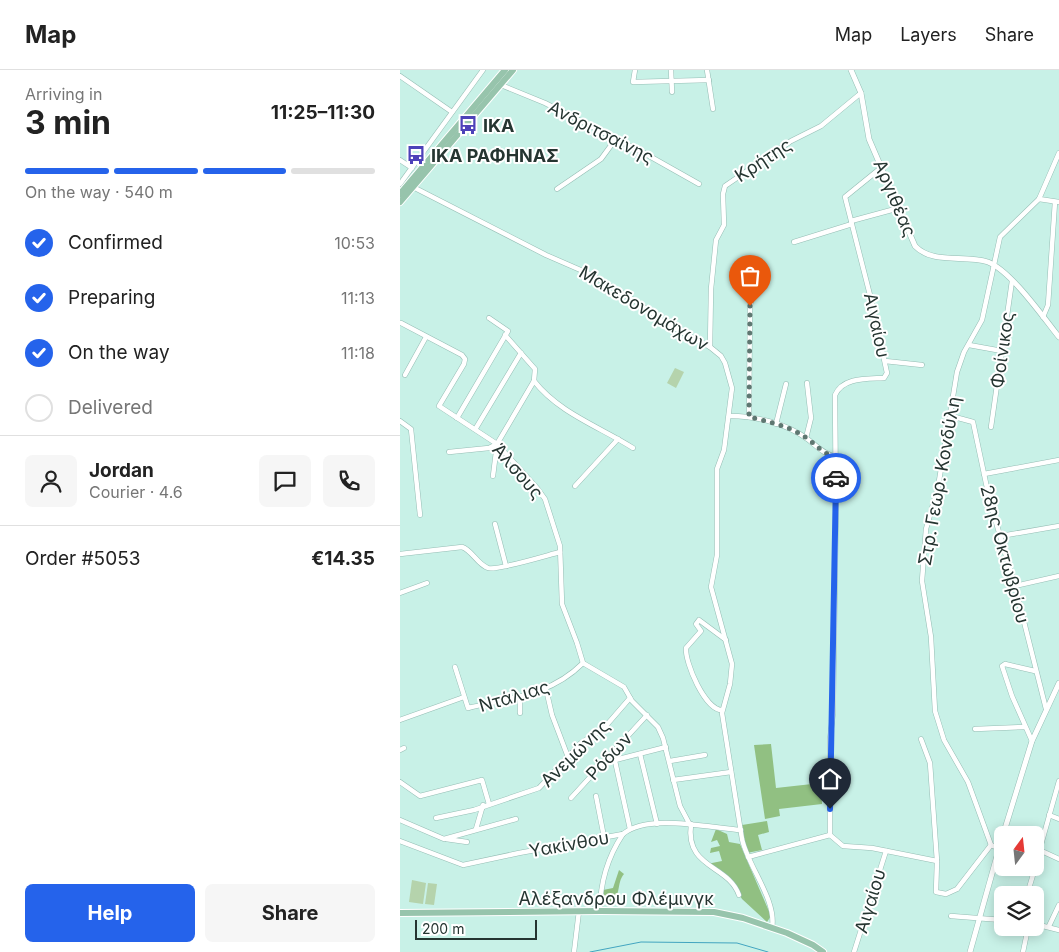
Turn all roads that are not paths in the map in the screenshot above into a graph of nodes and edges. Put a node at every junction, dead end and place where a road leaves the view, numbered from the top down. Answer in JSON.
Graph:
{"nodes":[{"id":1,"x":483,"y":70,"type":"edge"},
{"id":2,"x":505,"y":70,"type":"edge"},
{"id":3,"x":513,"y":70,"type":"edge"},
{"id":4,"x":635,"y":70,"type":"edge"},
{"id":5,"x":671,"y":70,"type":"edge"},
{"id":6,"x":707,"y":70,"type":"edge"},
{"id":7,"x":851,"y":70,"type":"edge"},
{"id":8,"x":400,"y":76,"type":"edge"},
{"id":9,"x":709,"y":80,"type":"junction"},
{"id":10,"x":671,"y":81,"type":"junction"},
{"id":11,"x":500,"y":85,"type":"junction"},
{"id":12,"x":672,"y":92,"type":"dead end"},
{"id":13,"x":861,"y":93,"type":"junction"},
{"id":14,"x":713,"y":109,"type":"dead end"},
{"id":15,"x":452,"y":112,"type":"junction"},
{"id":16,"x":615,"y":140,"type":"junction"},
{"id":17,"x":1059,"y":153,"type":"edge"},
{"id":18,"x":400,"y":160,"type":"edge"},
{"id":19,"x":882,"y":167,"type":"junction"},
{"id":20,"x":412,"y":168,"type":"junction"},
{"id":21,"x":400,"y":184,"type":"edge"},
{"id":22,"x":699,"y":184,"type":"dead end"},
{"id":23,"x":413,"y":187,"type":"junction"},
{"id":24,"x":558,"y":189,"type":"dead end"},
{"id":25,"x":400,"y":194,"type":"edge"},
{"id":26,"x":1039,"y":199,"type":"junction"},
{"id":27,"x":400,"y":202,"type":"edge"},
{"id":28,"x":1057,"y":202,"type":"edge"},
{"id":29,"x":899,"y":208,"type":"junction"},
{"id":30,"x":852,"y":222,"type":"junction"},
{"id":31,"x":794,"y":242,"type":"dead end"},
{"id":32,"x":994,"y":265,"type":"junction"},
{"id":33,"x":1012,"y":281,"type":"junction"},
{"id":34,"x":756,"y":294,"type":"dead end"},
{"id":35,"x":1043,"y":317,"type":"junction"},
{"id":36,"x":489,"y":318,"type":"dead end"},
{"id":37,"x":401,"y":323,"type":"edge"},
{"id":38,"x":505,"y":335,"type":"junction"},
{"id":39,"x":426,"y":337,"type":"junction"},
{"id":40,"x":1059,"y":337,"type":"edge"},
{"id":41,"x":969,"y":345,"type":"junction"},
{"id":42,"x":710,"y":347,"type":"junction"},
{"id":43,"x":1002,"y":351,"type":"junction"},
{"id":44,"x":521,"y":353,"type":"junction"},
{"id":45,"x":885,"y":361,"type":"junction"},
{"id":46,"x":922,"y":365,"type":"dead end"},
{"id":47,"x":405,"y":375,"type":"dead end"},
{"id":48,"x":534,"y":382,"type":"junction"},
{"id":49,"x":807,"y":383,"type":"dead end"},
{"id":50,"x":786,"y":384,"type":"dead end"},
{"id":51,"x":730,"y":416,"type":"junction"},
{"id":52,"x":951,"y":416,"type":"junction"},
{"id":53,"x":749,"y":417,"type":"junction"},
{"id":54,"x":457,"y":418,"type":"junction"},
{"id":55,"x":400,"y":421,"type":"edge"},
{"id":56,"x":776,"y":424,"type":"junction"},
{"id":57,"x":991,"y":427,"type":"dead end"},
{"id":58,"x":476,"y":428,"type":"junction"},
{"id":59,"x":806,"y":438,"type":"junction"},
{"id":60,"x":618,"y":439,"type":"junction"},
{"id":61,"x":497,"y":444,"type":"junction"},
{"id":62,"x":633,"y":448,"type":"dead end"},
{"id":63,"x":449,"y":452,"type":"dead end"},
{"id":64,"x":836,"y":457,"type":"junction"},
{"id":65,"x":1059,"y":460,"type":"edge"},
{"id":66,"x":984,"y":474,"type":"junction"},
{"id":67,"x":493,"y":476,"type":"dead end"},
{"id":68,"x":575,"y":486,"type":"dead end"},
{"id":69,"x":420,"y":515,"type":"dead end"},
{"id":70,"x":495,"y":524,"type":"dead end"},
{"id":71,"x":1059,"y":526,"type":"edge"},
{"id":72,"x":1002,"y":536,"type":"junction"},
{"id":73,"x":560,"y":552,"type":"junction"},
{"id":74,"x":400,"y":554,"type":"edge"},
{"id":75,"x":506,"y":566,"type":"junction"},
{"id":76,"x":1059,"y":576,"type":"edge"},
{"id":77,"x":427,"y":584,"type":"dead end"},
{"id":78,"x":1015,"y":586,"type":"junction"},
{"id":79,"x":400,"y":594,"type":"edge"},
{"id":80,"x":726,"y":640,"type":"junction"},
{"id":81,"x":582,"y":663,"type":"junction"},
{"id":82,"x":455,"y":666,"type":"dead end"},
{"id":83,"x":1035,"y":671,"type":"junction"},
{"id":84,"x":1059,"y":683,"type":"edge"},
{"id":85,"x":546,"y":689,"type":"junction"},
{"id":86,"x":464,"y":697,"type":"junction"},
{"id":87,"x":520,"y":697,"type":"junction"},
{"id":88,"x":630,"y":698,"type":"junction"},
{"id":89,"x":1046,"y":709,"type":"junction"},
{"id":90,"x":722,"y":710,"type":"junction"},
{"id":91,"x":520,"y":713,"type":"dead end"},
{"id":92,"x":647,"y":715,"type":"junction"},
{"id":93,"x":400,"y":720,"type":"edge"},
{"id":94,"x":1025,"y":728,"type":"junction"},
{"id":95,"x":975,"y":729,"type":"dead end"},
{"id":96,"x":921,"y":739,"type":"dead end"},
{"id":97,"x":1032,"y":741,"type":"junction"},
{"id":98,"x":666,"y":747,"type":"junction"},
{"id":99,"x":640,"y":754,"type":"junction"},
{"id":100,"x":705,"y":755,"type":"dead end"},
{"id":101,"x":568,"y":756,"type":"junction"},
{"id":102,"x":610,"y":756,"type":"junction"},
{"id":103,"x":615,"y":761,"type":"junction"},
{"id":104,"x":670,"y":761,"type":"junction"},
{"id":105,"x":731,"y":772,"type":"junction"},
{"id":106,"x":673,"y":780,"type":"junction"},
{"id":107,"x":1059,"y":781,"type":"edge"},
{"id":108,"x":400,"y":782,"type":"edge"},
{"id":109,"x":596,"y":796,"type":"dead end"},
{"id":110,"x":571,"y":798,"type":"dead end"},
{"id":111,"x":489,"y":804,"type":"junction"},
{"id":112,"x":483,"y":805,"type":"junction"},
{"id":113,"x":1050,"y":815,"type":"junction"},
{"id":114,"x":436,"y":818,"type":"dead end"},
{"id":115,"x":516,"y":819,"type":"dead end"},
{"id":116,"x":1059,"y":819,"type":"edge"},
{"id":117,"x":400,"y":820,"type":"edge"},
{"id":118,"x":690,"y":823,"type":"junction"},
{"id":119,"x":657,"y":824,"type":"junction"},
{"id":120,"x":1007,"y":826,"type":"edge"},
{"id":121,"x":630,"y":829,"type":"junction"},
{"id":122,"x":476,"y":830,"type":"junction"},
{"id":123,"x":741,"y":830,"type":"junction"},
{"id":124,"x":1044,"y":831,"type":"edge"},
{"id":125,"x":623,"y":834,"type":"junction"},
{"id":126,"x":830,"y":835,"type":"junction"},
{"id":127,"x":604,"y":837,"type":"junction"},
{"id":128,"x":444,"y":839,"type":"junction"},
{"id":129,"x":400,"y":842,"type":"edge"},
{"id":130,"x":467,"y":842,"type":"dead end"},
{"id":131,"x":991,"y":845,"type":"junction"},
{"id":132,"x":994,"y":846,"type":"edge"},
{"id":133,"x":886,"y":851,"type":"junction"},
{"id":134,"x":1044,"y":852,"type":"edge"},
{"id":135,"x":748,"y":857,"type":"junction"},
{"id":136,"x":1059,"y":858,"type":"edge"},
{"id":137,"x":937,"y":861,"type":"junction"},
{"id":138,"x":994,"y":870,"type":"edge"},
{"id":139,"x":740,"y":894,"type":"dead end"},
{"id":140,"x":1059,"y":905,"type":"edge"},
{"id":141,"x":580,"y":911,"type":"junction"},
{"id":142,"x":600,"y":911,"type":"junction"},
{"id":143,"x":400,"y":913,"type":"edge"},
{"id":144,"x":951,"y":916,"type":"dead end"},
{"id":145,"x":980,"y":918,"type":"junction"},
{"id":146,"x":994,"y":919,"type":"edge"},
{"id":147,"x":1044,"y":925,"type":"edge"},
{"id":148,"x":1049,"y":926,"type":"junction"},
{"id":149,"x":772,"y":928,"type":"junction"},
{"id":150,"x":1059,"y":930,"type":"edge"},
{"id":151,"x":1026,"y":936,"type":"edge"},
{"id":152,"x":574,"y":952,"type":"edge"},
{"id":153,"x":823,"y":952,"type":"edge"},
{"id":154,"x":854,"y":952,"type":"edge"},
{"id":155,"x":970,"y":952,"type":"edge"},
{"id":156,"x":1023,"y":952,"type":"edge"}],
"edges":[{"from":1,"to":15,"type":"street"},
{"from":2,"to":25,"type":"main road"},
{"from":3,"to":11,"type":"main road"},
{"from":4,"to":10,"type":"street"},
{"from":5,"to":10,"type":"street"},
{"from":6,"to":9,"type":"street"},
{"from":7,"to":13,"type":"street","name":"Αργιθέας"},
{"from":8,"to":15,"type":"street"},
{"from":9,"to":10,"type":"street"},
{"from":9,"to":14,"type":"street"},
{"from":10,"to":12,"type":"street"},
{"from":11,"to":16,"type":"street","name":"Ανδριτσαίνης"},
{"from":11,"to":23,"type":"main road"},
{"from":13,"to":19,"type":"street","name":"Αργιθέας"},
{"from":13,"to":42,"type":"street","name":"Κρήτης"},
{"from":15,"to":20,"type":"street"},
{"from":16,"to":22,"type":"street","name":"Ανδριτσαίνης"},
{"from":16,"to":24,"type":"street"},
{"from":17,"to":26,"type":"street","name":"Στρ. Γεωρ. Κονδύλη"},
{"from":18,"to":20,"type":"street"},
{"from":19,"to":29,"type":"street","name":"Αργιθέας"},
{"from":19,"to":30,"type":"street","name":"Αιγαίου"},
{"from":20,"to":21,"type":"street"},
{"from":23,"to":27,"type":"main road"},
{"from":23,"to":42,"type":"street","name":"Μακεδονομάχων"},
{"from":26,"to":28,"type":"street"},
{"from":26,"to":32,"type":"street","name":"Στρ. Γεωρ. Κονδύλη"},
{"from":28,"to":35,"type":"street"},
{"from":29,"to":30,"type":"street"},
{"from":29,"to":32,"type":"street","name":"Αργιθέας"},
{"from":30,"to":31,"type":"street"},
{"from":30,"to":45,"type":"street","name":"Αιγαίου"},
{"from":32,"to":33,"type":"street"},
{"from":32,"to":41,"type":"street","name":"Στρ. Γεωρ. Κονδύλη"},
{"from":33,"to":35,"type":"street"},
{"from":33,"to":43,"type":"street","name":"Φοίνικος"},
{"from":34,"to":53,"type":"street"},
{"from":35,"to":40,"type":"street"},
{"from":36,"to":38,"type":"street"},
{"from":37,"to":39,"type":"street","name":"Άλσους"},
{"from":38,"to":44,"type":"street"},
{"from":38,"to":54,"type":"street"},
{"from":39,"to":47,"type":"street"},
{"from":39,"to":54,"type":"street","name":"Άλσους"},
{"from":41,"to":43,"type":"street"},
{"from":41,"to":52,"type":"street","name":"Στρ. Γεωρ. Κονδύλη"},
{"from":42,"to":51,"type":"street","name":"Μακεδονομάχων"},
{"from":43,"to":57,"type":"street","name":"Φοίνικος"},
{"from":44,"to":48,"type":"street"},
{"from":44,"to":58,"type":"street"},
{"from":45,"to":46,"type":"street"},
{"from":45,"to":64,"type":"street","name":"Αιγαίου"},
{"from":48,"to":60,"type":"street"},
{"from":48,"to":61,"type":"street"},
{"from":49,"to":59,"type":"street"},
{"from":50,"to":56,"type":"street"},
{"from":51,"to":53,"type":"street"},
{"from":51,"to":80,"type":"street","name":"Μακεδονομάχων"},
{"from":52,"to":66,"type":"street","name":"28ης Οκτωβρίου"},
{"from":52,"to":131,"type":"street","name":"Στρ. Γεωρ. Κονδύλη"},
{"from":53,"to":56,"type":"street"},
{"from":54,"to":58,"type":"street","name":"Άλσους"},
{"from":55,"to":69,"type":"street"},
{"from":56,"to":59,"type":"street"},
{"from":58,"to":61,"type":"street","name":"Άλσους"},
{"from":59,"to":64,"type":"street"},
{"from":60,"to":62,"type":"street"},
{"from":60,"to":68,"type":"street"},
{"from":61,"to":63,"type":"street"},
{"from":61,"to":67,"type":"street"},
{"from":61,"to":73,"type":"street","name":"Άλσους"},
{"from":64,"to":126,"type":"street","name":"Αιγαίου"},
{"from":65,"to":66,"type":"street"},
{"from":66,"to":72,"type":"street","name":"28ης Οκτωβρίου"},
{"from":70,"to":75,"type":"street"},
{"from":71,"to":72,"type":"street"},
{"from":72,"to":78,"type":"street","name":"28ης Οκτωβρίου"},
{"from":73,"to":75,"type":"street"},
{"from":73,"to":81,"type":"street","name":"Άλσους"},
{"from":74,"to":75,"type":"street"},
{"from":76,"to":78,"type":"street"},
{"from":77,"to":79,"type":"street"},
{"from":78,"to":83,"type":"street","name":"28ης Οκτωβρίου"},
{"from":80,"to":90,"type":"street","name":"Μακεδονομάχων"},
{"from":80,"to":90,"type":"street"},
{"from":81,"to":85,"type":"street","name":"Ντάλιας"},
{"from":81,"to":88,"type":"street"},
{"from":82,"to":86,"type":"street"},
{"from":83,"to":89,"type":"street","name":"28ης Οκτωβρίου"},
{"from":83,"to":94,"type":"street"},
{"from":84,"to":89,"type":"street"},
{"from":85,"to":87,"type":"street","name":"Ντάλιας"},
{"from":85,"to":101,"type":"street"},
{"from":86,"to":87,"type":"street","name":"Ντάλιας"},
{"from":86,"to":93,"type":"street"},
{"from":87,"to":91,"type":"street"},
{"from":88,"to":92,"type":"street"},
{"from":88,"to":101,"type":"street","name":"Ανεμώνης"},
{"from":89,"to":97,"type":"street"},
{"from":90,"to":105,"type":"street","name":"Μακεδονομάχων"},
{"from":92,"to":98,"type":"street"},
{"from":92,"to":102,"type":"street","name":"Ρόδων"},
{"from":94,"to":95,"type":"street"},
{"from":94,"to":97,"type":"street"},
{"from":96,"to":137,"type":"street"},
{"from":97,"to":120,"type":"street"},
{"from":98,"to":99,"type":"street"},
{"from":98,"to":104,"type":"street"},
{"from":99,"to":103,"type":"street"},
{"from":99,"to":119,"type":"street"},
{"from":100,"to":104,"type":"street"},
{"from":101,"to":111,"type":"street","name":"Ανεμώνης"},
{"from":102,"to":103,"type":"street"},
{"from":102,"to":110,"type":"street","name":"Ρόδων"},
{"from":103,"to":121,"type":"street"},
{"from":104,"to":106,"type":"street"},
{"from":105,"to":106,"type":"street"},
{"from":105,"to":123,"type":"street","name":"Μακεδονομάχων"},
{"from":106,"to":118,"type":"street"},
{"from":107,"to":113,"type":"street"},
{"from":108,"to":111,"type":"street"},
{"from":109,"to":127,"type":"street"},
{"from":111,"to":112,"type":"street","name":"Ανεμώνης"},
{"from":112,"to":114,"type":"street","name":"Ανεμώνης"},
{"from":112,"to":122,"type":"street"},
{"from":113,"to":116,"type":"street"},
{"from":113,"to":124,"type":"street"},
{"from":115,"to":122,"type":"street"},
{"from":117,"to":128,"type":"street"},
{"from":118,"to":119,"type":"street","name":"Υακίνθου"},
{"from":118,"to":123,"type":"street","name":"Υακίνθου"},
{"from":118,"to":139,"type":"street"},
{"from":119,"to":121,"type":"street","name":"Υακίνθου"},
{"from":121,"to":125,"type":"street","name":"Υακίνθου"},
{"from":122,"to":128,"type":"street"},
{"from":123,"to":135,"type":"street","name":"Μακεδονομάχων"},
{"from":125,"to":127,"type":"street","name":"Υακίνθου"},
{"from":125,"to":142,"type":"street"},
{"from":126,"to":133,"type":"street"},
{"from":126,"to":135,"type":"street"},
{"from":127,"to":129,"type":"street","name":"Υακίνθου"},
{"from":128,"to":130,"type":"street"},
{"from":131,"to":132,"type":"street"},
{"from":131,"to":137,"type":"street"},
{"from":133,"to":137,"type":"street"},
{"from":133,"to":154,"type":"street","name":"Αιγαίου"},
{"from":134,"to":136,"type":"street"},
{"from":135,"to":149,"type":"street","name":"Μακεδονομάχων"},
{"from":138,"to":145,"type":"street"},
{"from":140,"to":148,"type":"street"},
{"from":141,"to":142,"type":"main road","name":"Αλέξανδρου Φλέμινγκ"},
{"from":141,"to":143,"type":"main road","name":"Αλέξανδρου Φλέμινγκ"},
{"from":141,"to":152,"type":"street"},
{"from":142,"to":149,"type":"main road","name":"Αλέξανδρου Φλέμινγκ"},
{"from":144,"to":145,"type":"street"},
{"from":145,"to":146,"type":"street"},
{"from":145,"to":155,"type":"street"},
{"from":147,"to":148,"type":"street"},
{"from":148,"to":150,"type":"street"},
{"from":149,"to":153,"type":"main road","name":"Αλέξανδρου Φλέμινγκ"},
{"from":151,"to":156,"type":"street"}]}
